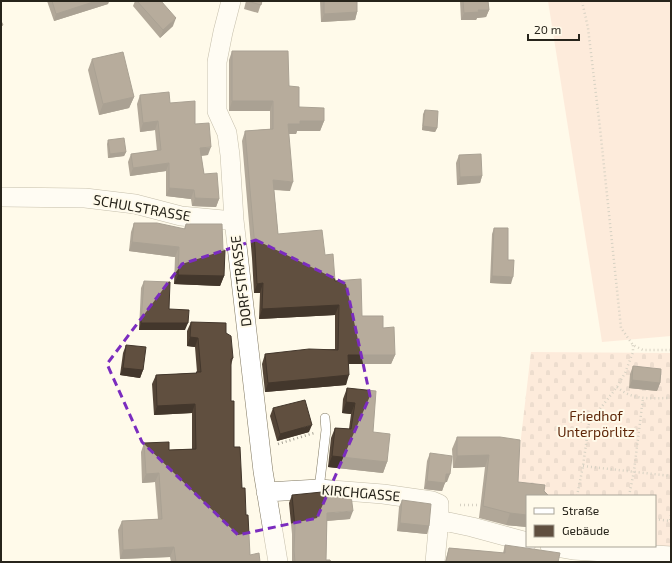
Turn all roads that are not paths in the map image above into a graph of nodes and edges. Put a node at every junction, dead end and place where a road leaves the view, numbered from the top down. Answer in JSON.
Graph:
{"nodes":[{"id":1,"x":231,"y":1,"type":"edge"},
{"id":2,"x":1,"y":197,"type":"edge"},
{"id":3,"x":234,"y":220,"type":"junction"},
{"id":4,"x":325,"y":418,"type":"dead end"},
{"id":5,"x":319,"y":489,"type":"junction"},
{"id":6,"x":266,"y":492,"type":"junction"},
{"id":7,"x":439,"y":520,"type":"junction"},
{"id":8,"x":526,"y":542,"type":"edge"},
{"id":9,"x":556,"y":547,"type":"edge"},
{"id":10,"x":671,"y":556,"type":"edge"},
{"id":11,"x":278,"y":562,"type":"edge"},
{"id":12,"x":435,"y":562,"type":"edge"}],
"edges":[{"from":1,"to":3,"type":"street","name":"DORFSTRASSE"},
{"from":2,"to":3,"type":"street","name":"SCHULSTRASSE"},
{"from":3,"to":6,"type":"street","name":"DORFSTRASSE"},
{"from":4,"to":5,"type":"lane"},
{"from":5,"to":6,"type":"street","name":"KIRCHGASSE"},
{"from":5,"to":7,"type":"street","name":"KIRCHGASSE"},
{"from":6,"to":11,"type":"street","name":"DORFSTRASSE"},
{"from":7,"to":8,"type":"street"},
{"from":7,"to":12,"type":"street","name":"KIRCHGASSE"},
{"from":9,"to":10,"type":"street"}]}
